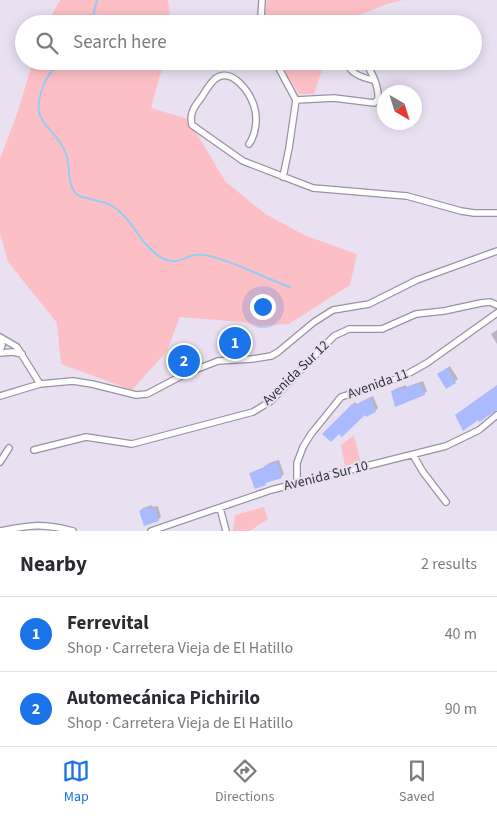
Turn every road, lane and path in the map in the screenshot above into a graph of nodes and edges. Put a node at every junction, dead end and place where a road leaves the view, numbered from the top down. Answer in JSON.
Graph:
{"nodes":[{"id":1,"x":262,"y":0,"type":"edge"},
{"id":2,"x":261,"y":15,"type":"edge"},
{"id":3,"x":280,"y":70,"type":"edge"},
{"id":4,"x":351,"y":70,"type":"edge"},
{"id":5,"x":370,"y":70,"type":"edge"},
{"id":6,"x":373,"y":80,"type":"junction"},
{"id":7,"x":296,"y":100,"type":"junction"},
{"id":8,"x":249,"y":144,"type":"dead end"},
{"id":9,"x":283,"y":178,"type":"junction"},
{"id":10,"x":497,"y":213,"type":"edge"},
{"id":11,"x":497,"y":250,"type":"edge"},
{"id":12,"x":497,"y":305,"type":"edge"},
{"id":13,"x":497,"y":313,"type":"edge"},
{"id":14,"x":0,"y":337,"type":"edge"},
{"id":15,"x":0,"y":352,"type":"edge"},
{"id":16,"x":22,"y":354,"type":"junction"},
{"id":17,"x":40,"y":384,"type":"junction"},
{"id":18,"x":0,"y":396,"type":"edge"},
{"id":19,"x":497,"y":415,"type":"edge"},
{"id":20,"x":9,"y":448,"type":"dead end"},
{"id":21,"x":34,"y":450,"type":"dead end"},
{"id":22,"x":413,"y":455,"type":"junction"},
{"id":23,"x":0,"y":462,"type":"edge"},
{"id":24,"x":297,"y":483,"type":"junction"},
{"id":25,"x":446,"y":502,"type":"dead end"},
{"id":26,"x":220,"y":508,"type":"junction"},
{"id":27,"x":0,"y":531,"type":"edge"},
{"id":28,"x":73,"y":531,"type":"edge"},
{"id":29,"x":151,"y":531,"type":"edge"},
{"id":30,"x":226,"y":531,"type":"edge"}],
"edges":[{"from":1,"to":2,"type":"street"},
{"from":3,"to":7,"type":"street"},
{"from":4,"to":6,"type":"street"},
{"from":5,"to":6,"type":"street"},
{"from":6,"to":7,"type":"street"},
{"from":7,"to":9,"type":"street"},
{"from":8,"to":9,"type":"street"},
{"from":9,"to":10,"type":"street"},
{"from":11,"to":17,"type":"street"},
{"from":12,"to":21,"type":"street","name":"Avenida Sur 12"},
{"from":13,"to":24,"type":"street","name":"Avenida 11"},
{"from":14,"to":15,"type":"street"},
{"from":14,"to":16,"type":"street"},
{"from":15,"to":16,"type":"street"},
{"from":16,"to":17,"type":"street"},
{"from":17,"to":18,"type":"street"},
{"from":19,"to":22,"type":"street","name":"Avenida Sur 10"},
{"from":20,"to":23,"type":"street"},
{"from":22,"to":24,"type":"street","name":"Avenida Sur 10"},
{"from":22,"to":25,"type":"street"},
{"from":24,"to":26,"type":"street","name":"Avenida Sur 10"},
{"from":26,"to":29,"type":"street","name":"Avenida Sur 10"},
{"from":26,"to":30,"type":"street"},
{"from":27,"to":28,"type":"street"}]}
